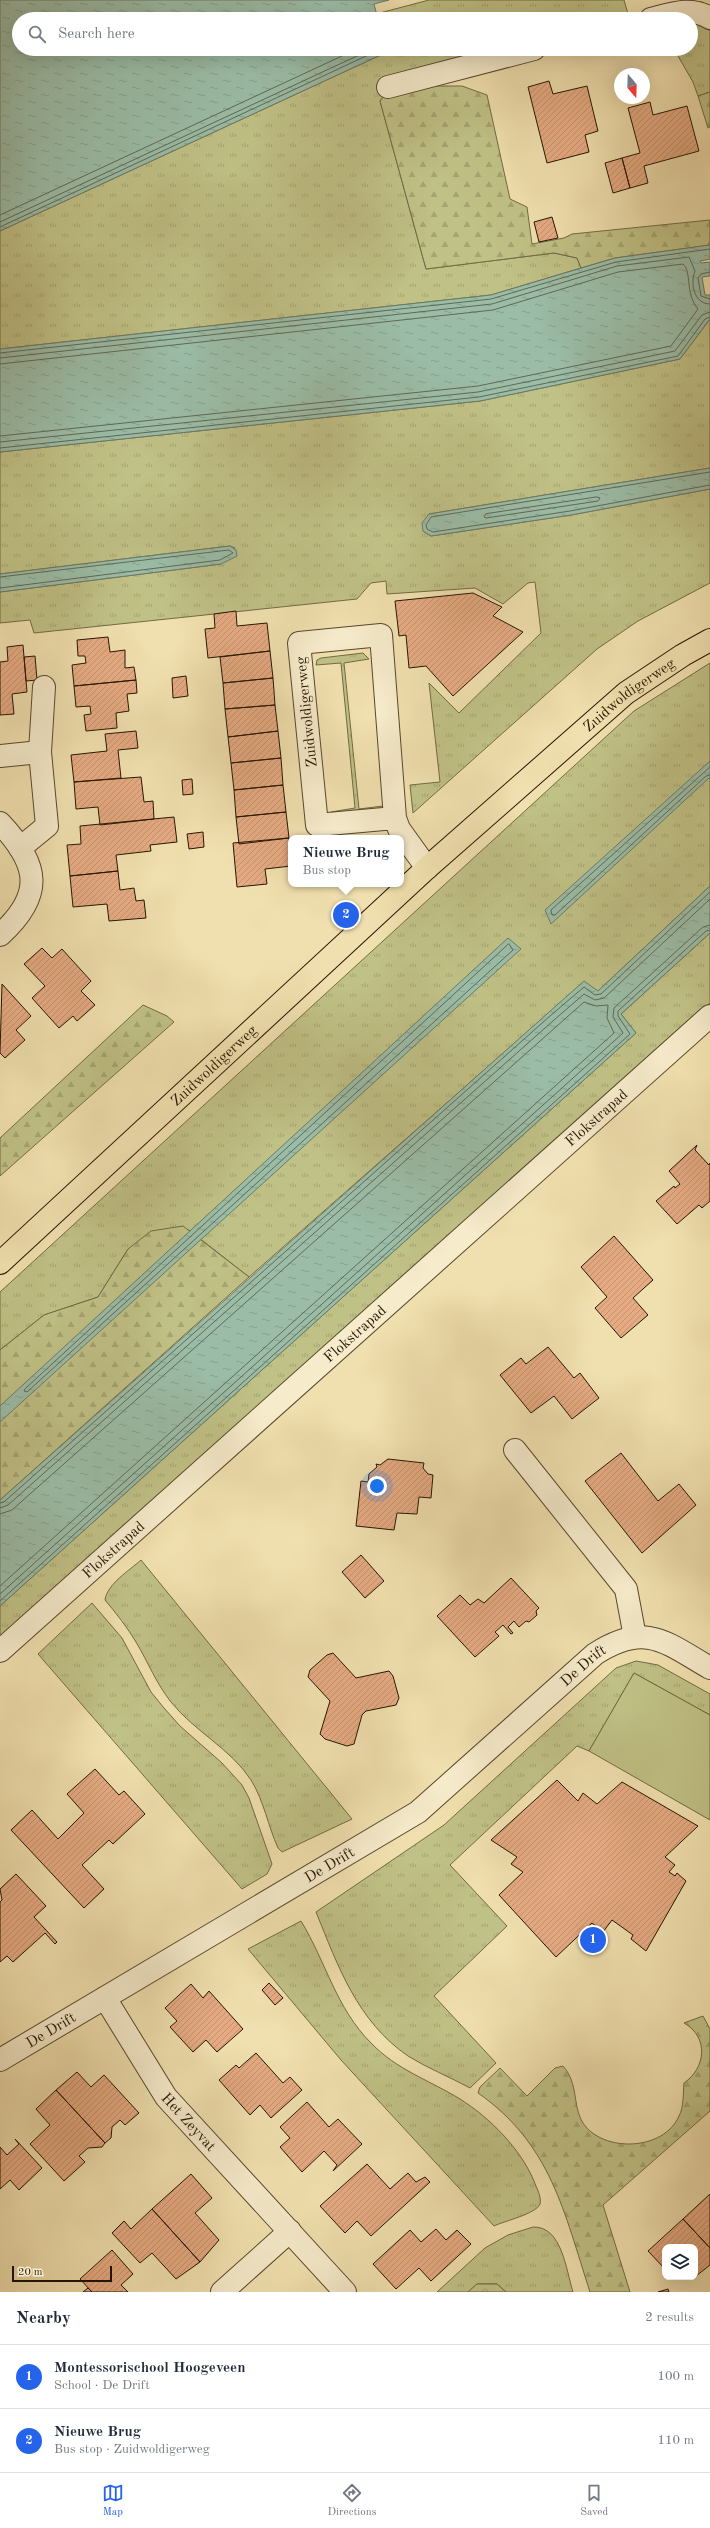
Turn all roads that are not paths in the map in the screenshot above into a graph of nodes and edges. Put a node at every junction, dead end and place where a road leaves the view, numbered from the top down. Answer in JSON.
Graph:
{"nodes":[{"id":1,"x":678,"y":12,"type":"edge"},
{"id":2,"x":697,"y":12,"type":"edge"},
{"id":3,"x":698,"y":12,"type":"edge"},
{"id":4,"x":710,"y":18,"type":"edge"},
{"id":5,"x":507,"y":56,"type":"edge"},
{"id":6,"x":388,"y":87,"type":"dead end"},
{"id":7,"x":710,"y":640,"type":"edge"},
{"id":8,"x":44,"y":687,"type":"dead end"},
{"id":9,"x":40,"y":752,"type":"junction"},
{"id":10,"x":0,"y":756,"type":"edge"},
{"id":11,"x":395,"y":818,"type":"junction"},
{"id":12,"x":0,"y":823,"type":"edge"},
{"id":13,"x":403,"y":835,"type":"edge"},
{"id":14,"x":404,"y":836,"type":"edge"},
{"id":15,"x":20,"y":848,"type":"junction"},
{"id":16,"x":427,"y":868,"type":"junction"},
{"id":17,"x":0,"y":935,"type":"edge"},
{"id":18,"x":710,"y":1016,"type":"edge"},
{"id":19,"x":0,"y":1263,"type":"edge"},
{"id":20,"x":515,"y":1450,"type":"dead end"},
{"id":21,"x":634,"y":1637,"type":"junction"},
{"id":22,"x":0,"y":1651,"type":"edge"},
{"id":23,"x":710,"y":1668,"type":"edge"},
{"id":24,"x":106,"y":1998,"type":"junction"},
{"id":25,"x":0,"y":2060,"type":"edge"},
{"id":26,"x":290,"y":2231,"type":"junction"},
{"id":27,"x":222,"y":2292,"type":"edge"},
{"id":28,"x":345,"y":2292,"type":"edge"}],
"edges":[{"from":1,"to":2,"type":"street"},
{"from":3,"to":4,"type":"street"},
{"from":5,"to":6,"type":"street"},
{"from":7,"to":16,"type":"main road","name":"Zuidwoldigerweg"},
{"from":8,"to":9,"type":"street"},
{"from":9,"to":10,"type":"street"},
{"from":9,"to":15,"type":"street"},
{"from":11,"to":11,"type":"street","name":"Zuidwoldigerweg"},
{"from":11,"to":13,"type":"street","name":"Zuidwoldigerweg"},
{"from":12,"to":15,"type":"street"},
{"from":14,"to":16,"type":"street","name":"Zuidwoldigerweg"},
{"from":15,"to":17,"type":"street"},
{"from":16,"to":19,"type":"main road","name":"Zuidwoldigerweg"},
{"from":18,"to":22,"type":"street","name":"Flokstrapad"},
{"from":20,"to":21,"type":"street"},
{"from":21,"to":23,"type":"street","name":"De Drift"},
{"from":21,"to":24,"type":"street","name":"De Drift"},
{"from":24,"to":25,"type":"street","name":"De Drift"},
{"from":24,"to":26,"type":"street","name":"Het Zeyvat"},
{"from":26,"to":27,"type":"street"},
{"from":26,"to":28,"type":"street","name":"Het Zeyvat"}]}
